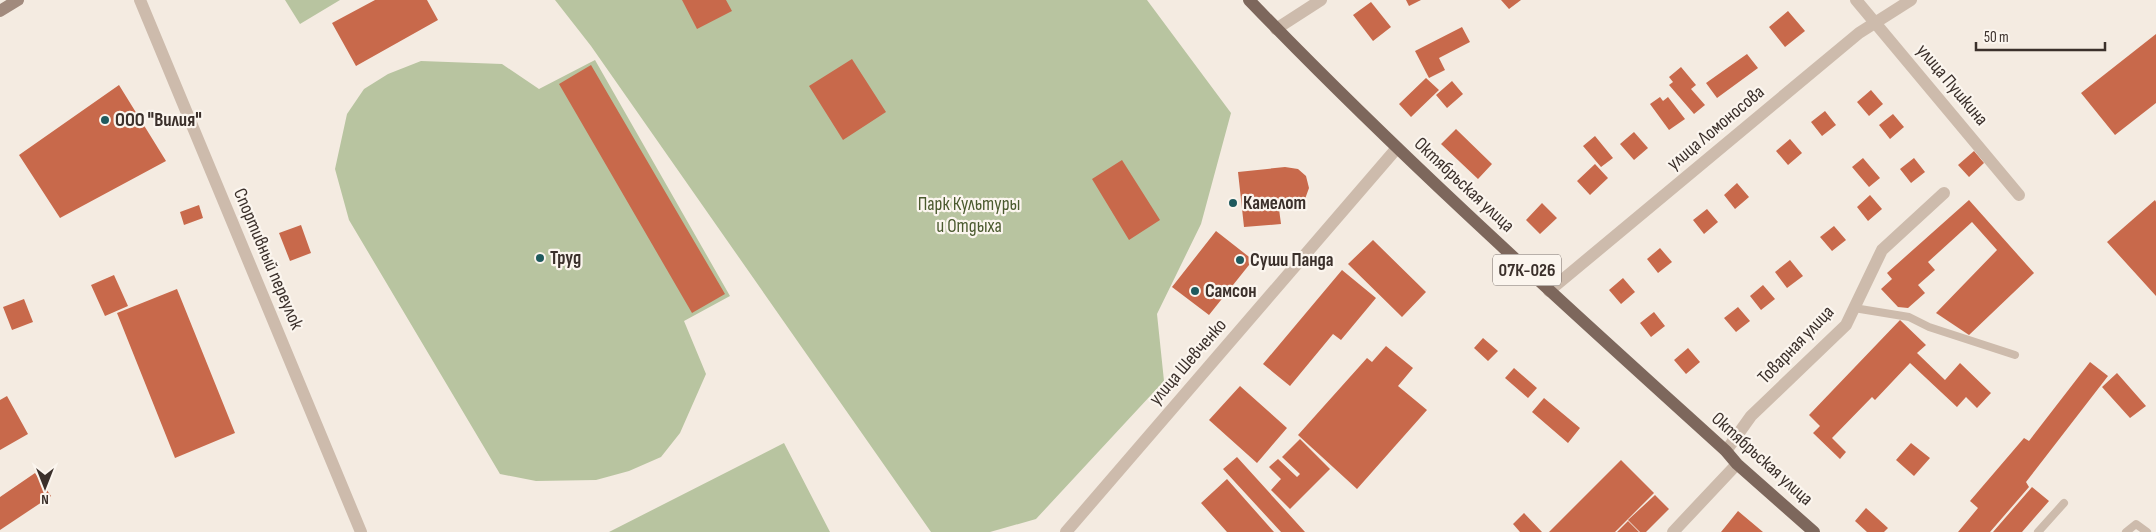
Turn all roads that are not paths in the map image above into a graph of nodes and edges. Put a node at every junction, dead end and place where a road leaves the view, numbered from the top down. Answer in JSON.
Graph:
{"nodes":[{"id":1,"x":18,"y":0,"type":"edge"},
{"id":2,"x":140,"y":0,"type":"edge"},
{"id":3,"x":1248,"y":0,"type":"edge"},
{"id":4,"x":1321,"y":0,"type":"edge"},
{"id":5,"x":1856,"y":0,"type":"edge"},
{"id":6,"x":1911,"y":0,"type":"edge"},
{"id":7,"x":0,"y":11,"type":"edge"},
{"id":8,"x":1876,"y":23,"type":"junction"},
{"id":9,"x":1276,"y":29,"type":"junction"},
{"id":10,"x":1397,"y":148,"type":"junction"},
{"id":11,"x":1944,"y":194,"type":"dead end"},
{"id":12,"x":2019,"y":195,"type":"dead end"},
{"id":13,"x":1549,"y":290,"type":"junction"},
{"id":14,"x":1854,"y":308,"type":"junction"},
{"id":15,"x":2015,"y":355,"type":"dead end"},
{"id":16,"x":1726,"y":451,"type":"junction"},
{"id":17,"x":1737,"y":464,"type":"junction"},
{"id":18,"x":2064,"y":503,"type":"dead end"},
{"id":19,"x":361,"y":532,"type":"edge"},
{"id":20,"x":1066,"y":532,"type":"edge"},
{"id":21,"x":1673,"y":532,"type":"edge"},
{"id":22,"x":1814,"y":532,"type":"edge"},
{"id":23,"x":2038,"y":532,"type":"edge"},
{"id":24,"x":2126,"y":532,"type":"edge"},
{"id":25,"x":2146,"y":532,"type":"edge"}],
"edges":[{"from":1,"to":7,"type":"main road"},
{"from":2,"to":19,"type":"street","name":"Спортивный переулок"},
{"from":3,"to":9,"type":"main road","name":"Октябрьская улица","number":"07К-026"},
{"from":4,"to":9,"type":"street"},
{"from":5,"to":8,"type":"street","name":"улица Пушкина"},
{"from":6,"to":8,"type":"street","name":"улица Ломоносова"},
{"from":8,"to":12,"type":"street","name":"улица Пушкина"},
{"from":8,"to":13,"type":"street","name":"улица Ломоносова"},
{"from":9,"to":10,"type":"main road","name":"Октябрьская улица","number":"07К-026"},
{"from":10,"to":13,"type":"main road","name":"Октябрьская улица","number":"07К-026"},
{"from":10,"to":20,"type":"street","name":"улица Шевченко"},
{"from":11,"to":14,"type":"street","name":"Товарная улица"},
{"from":13,"to":16,"type":"main road","name":"Октябрьская улица","number":"07К-026"},
{"from":14,"to":15,"type":"lane"},
{"from":14,"to":16,"type":"street","name":"Товарная улица"},
{"from":16,"to":17,"type":"main road","name":"Октябрьская улица","number":"07К-026"},
{"from":17,"to":21,"type":"street"},
{"from":17,"to":22,"type":"main road","name":"Октябрьская улица","number":"07К-026"},
{"from":18,"to":23,"type":"lane"},
{"from":24,"to":25,"type":"lane"}]}
